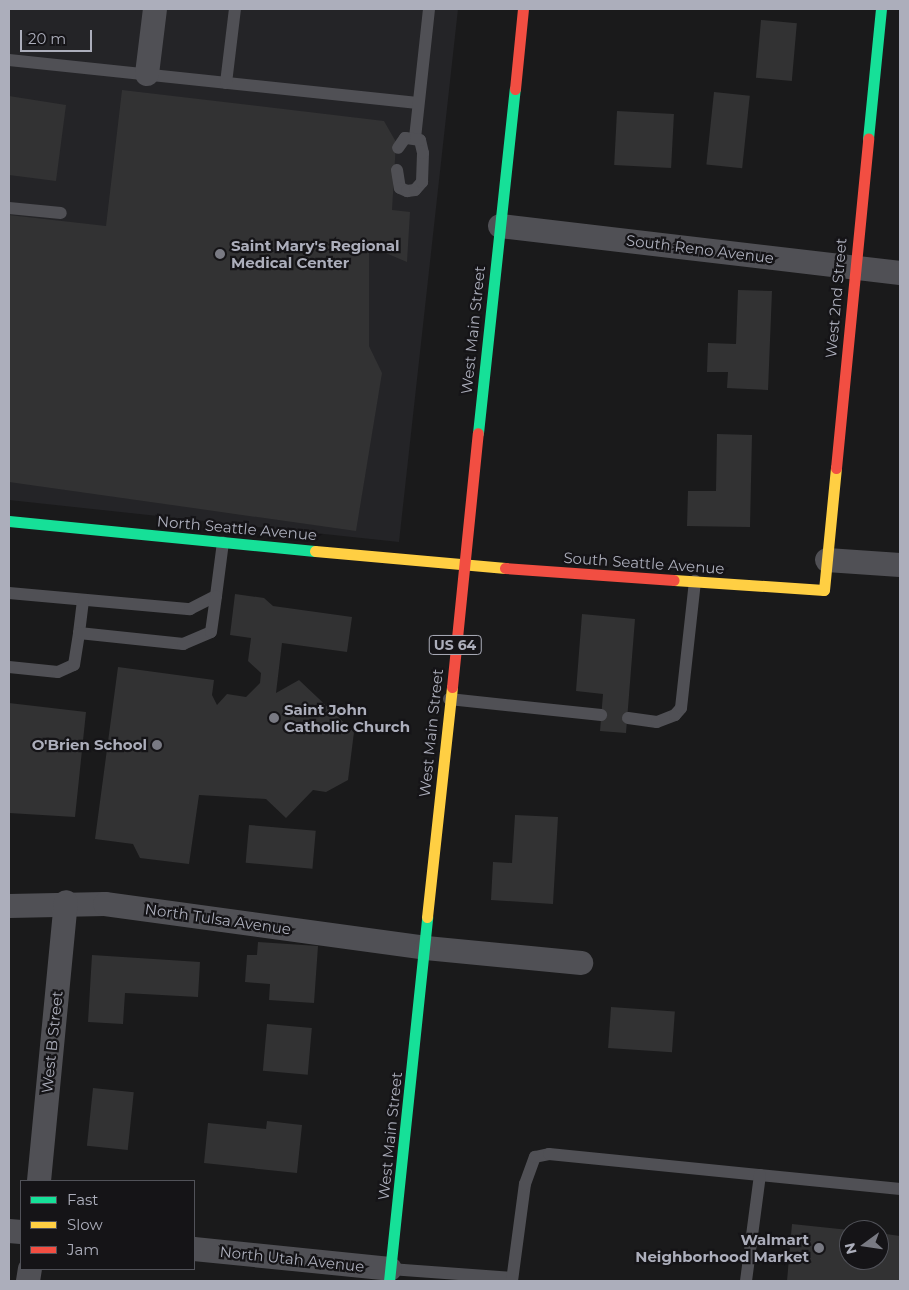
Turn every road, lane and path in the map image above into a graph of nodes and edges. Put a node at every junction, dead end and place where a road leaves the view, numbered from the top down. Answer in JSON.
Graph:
{"nodes":[{"id":1,"x":155,"y":9,"type":"edge"},
{"id":2,"x":235,"y":9,"type":"edge"},
{"id":3,"x":429,"y":9,"type":"edge"},
{"id":4,"x":523,"y":9,"type":"edge"},
{"id":5,"x":881,"y":9,"type":"edge"},
{"id":6,"x":9,"y":60,"type":"edge"},
{"id":7,"x":147,"y":74,"type":"junction"},
{"id":8,"x":226,"y":83,"type":"junction"},
{"id":9,"x":418,"y":103,"type":"junction"},
{"id":10,"x":415,"y":138,"type":"junction"},
{"id":11,"x":398,"y":148,"type":"dead end"},
{"id":12,"x":397,"y":170,"type":"dead end"},
{"id":13,"x":9,"y":208,"type":"edge"},
{"id":14,"x":61,"y":213,"type":"dead end"},
{"id":15,"x":500,"y":226,"type":"junction"},
{"id":16,"x":854,"y":267,"type":"junction"},
{"id":17,"x":900,"y":274,"type":"edge"},
{"id":18,"x":9,"y":521,"type":"edge"},
{"id":19,"x":223,"y":542,"type":"junction"},
{"id":20,"x":827,"y":560,"type":"junction"},
{"id":21,"x":463,"y":565,"type":"junction"},
{"id":22,"x":900,"y":565,"type":"edge"},
{"id":23,"x":695,"y":581,"type":"junction"},
{"id":24,"x":824,"y":590,"type":"joint"},
{"id":25,"x":9,"y":594,"type":"edge"},
{"id":26,"x":216,"y":596,"type":"junction"},
{"id":27,"x":83,"y":600,"type":"junction"},
{"id":28,"x":79,"y":633,"type":"junction"},
{"id":29,"x":9,"y":667,"type":"edge"},
{"id":30,"x":450,"y":699,"type":"junction"},
{"id":31,"x":601,"y":715,"type":"dead end"},
{"id":32,"x":628,"y":718,"type":"dead end"},
{"id":33,"x":66,"y":902,"type":"junction"},
{"id":34,"x":9,"y":906,"type":"edge"},
{"id":35,"x":426,"y":948,"type":"junction"},
{"id":36,"x":580,"y":963,"type":"dead end"},
{"id":37,"x":760,"y":1175,"type":"junction"},
{"id":38,"x":39,"y":1180,"type":"edge"},
{"id":39,"x":900,"y":1189,"type":"edge"},
{"id":40,"x":195,"y":1249,"type":"edge"},
{"id":41,"x":389,"y":1275,"type":"edge"},
{"id":42,"x":512,"y":1280,"type":"edge"},
{"id":43,"x":746,"y":1281,"type":"edge"}],
"edges":[{"from":1,"to":7,"type":"street"},
{"from":2,"to":8,"type":"lane"},
{"from":3,"to":9,"type":"lane"},
{"from":4,"to":15,"type":"street","name":"West Main Street","number":"US 64"},
{"from":5,"to":16,"type":"street","name":"West 2nd Street"},
{"from":6,"to":7,"type":"lane"},
{"from":7,"to":8,"type":"lane"},
{"from":8,"to":9,"type":"lane"},
{"from":9,"to":10,"type":"lane"},
{"from":10,"to":11,"type":"lane"},
{"from":10,"to":12,"type":"lane"},
{"from":13,"to":14,"type":"lane"},
{"from":15,"to":16,"type":"street","name":"South Reno Avenue"},
{"from":15,"to":21,"type":"street","name":"West Main Street","number":"US 64"},
{"from":16,"to":17,"type":"street","name":"South Reno Avenue"},
{"from":16,"to":20,"type":"street","name":"West 2nd Street"},
{"from":18,"to":19,"type":"street","name":"North Seattle Avenue"},
{"from":19,"to":21,"type":"street","name":"North Seattle Avenue"},
{"from":19,"to":26,"type":"lane"},
{"from":20,"to":22,"type":"street"},
{"from":20,"to":24,"type":"street","name":"West 2nd Street"},
{"from":21,"to":23,"type":"street","name":"South Seattle Avenue"},
{"from":21,"to":30,"type":"street","name":"West Main Street","number":"US 64"},
{"from":23,"to":24,"type":"street","name":"South Seattle Avenue"},
{"from":23,"to":32,"type":"lane"},
{"from":25,"to":27,"type":"lane"},
{"from":26,"to":27,"type":"lane"},
{"from":26,"to":28,"type":"lane"},
{"from":27,"to":28,"type":"lane"},
{"from":28,"to":29,"type":"lane"},
{"from":30,"to":31,"type":"lane"},
{"from":30,"to":35,"type":"street","name":"West Main Street","number":"US 64"},
{"from":33,"to":34,"type":"street","name":"North Tulsa Avenue"},
{"from":33,"to":35,"type":"street","name":"North Tulsa Avenue"},
{"from":33,"to":38,"type":"street","name":"West B Street"},
{"from":35,"to":36,"type":"street","name":"North Tulsa Avenue"},
{"from":35,"to":41,"type":"street","name":"West Main Street","number":"US 64"},
{"from":37,"to":39,"type":"lane"},
{"from":37,"to":42,"type":"lane"},
{"from":37,"to":43,"type":"lane"},
{"from":40,"to":41,"type":"street","name":"North Utah Avenue"},
{"from":41,"to":42,"type":"lane"}]}
